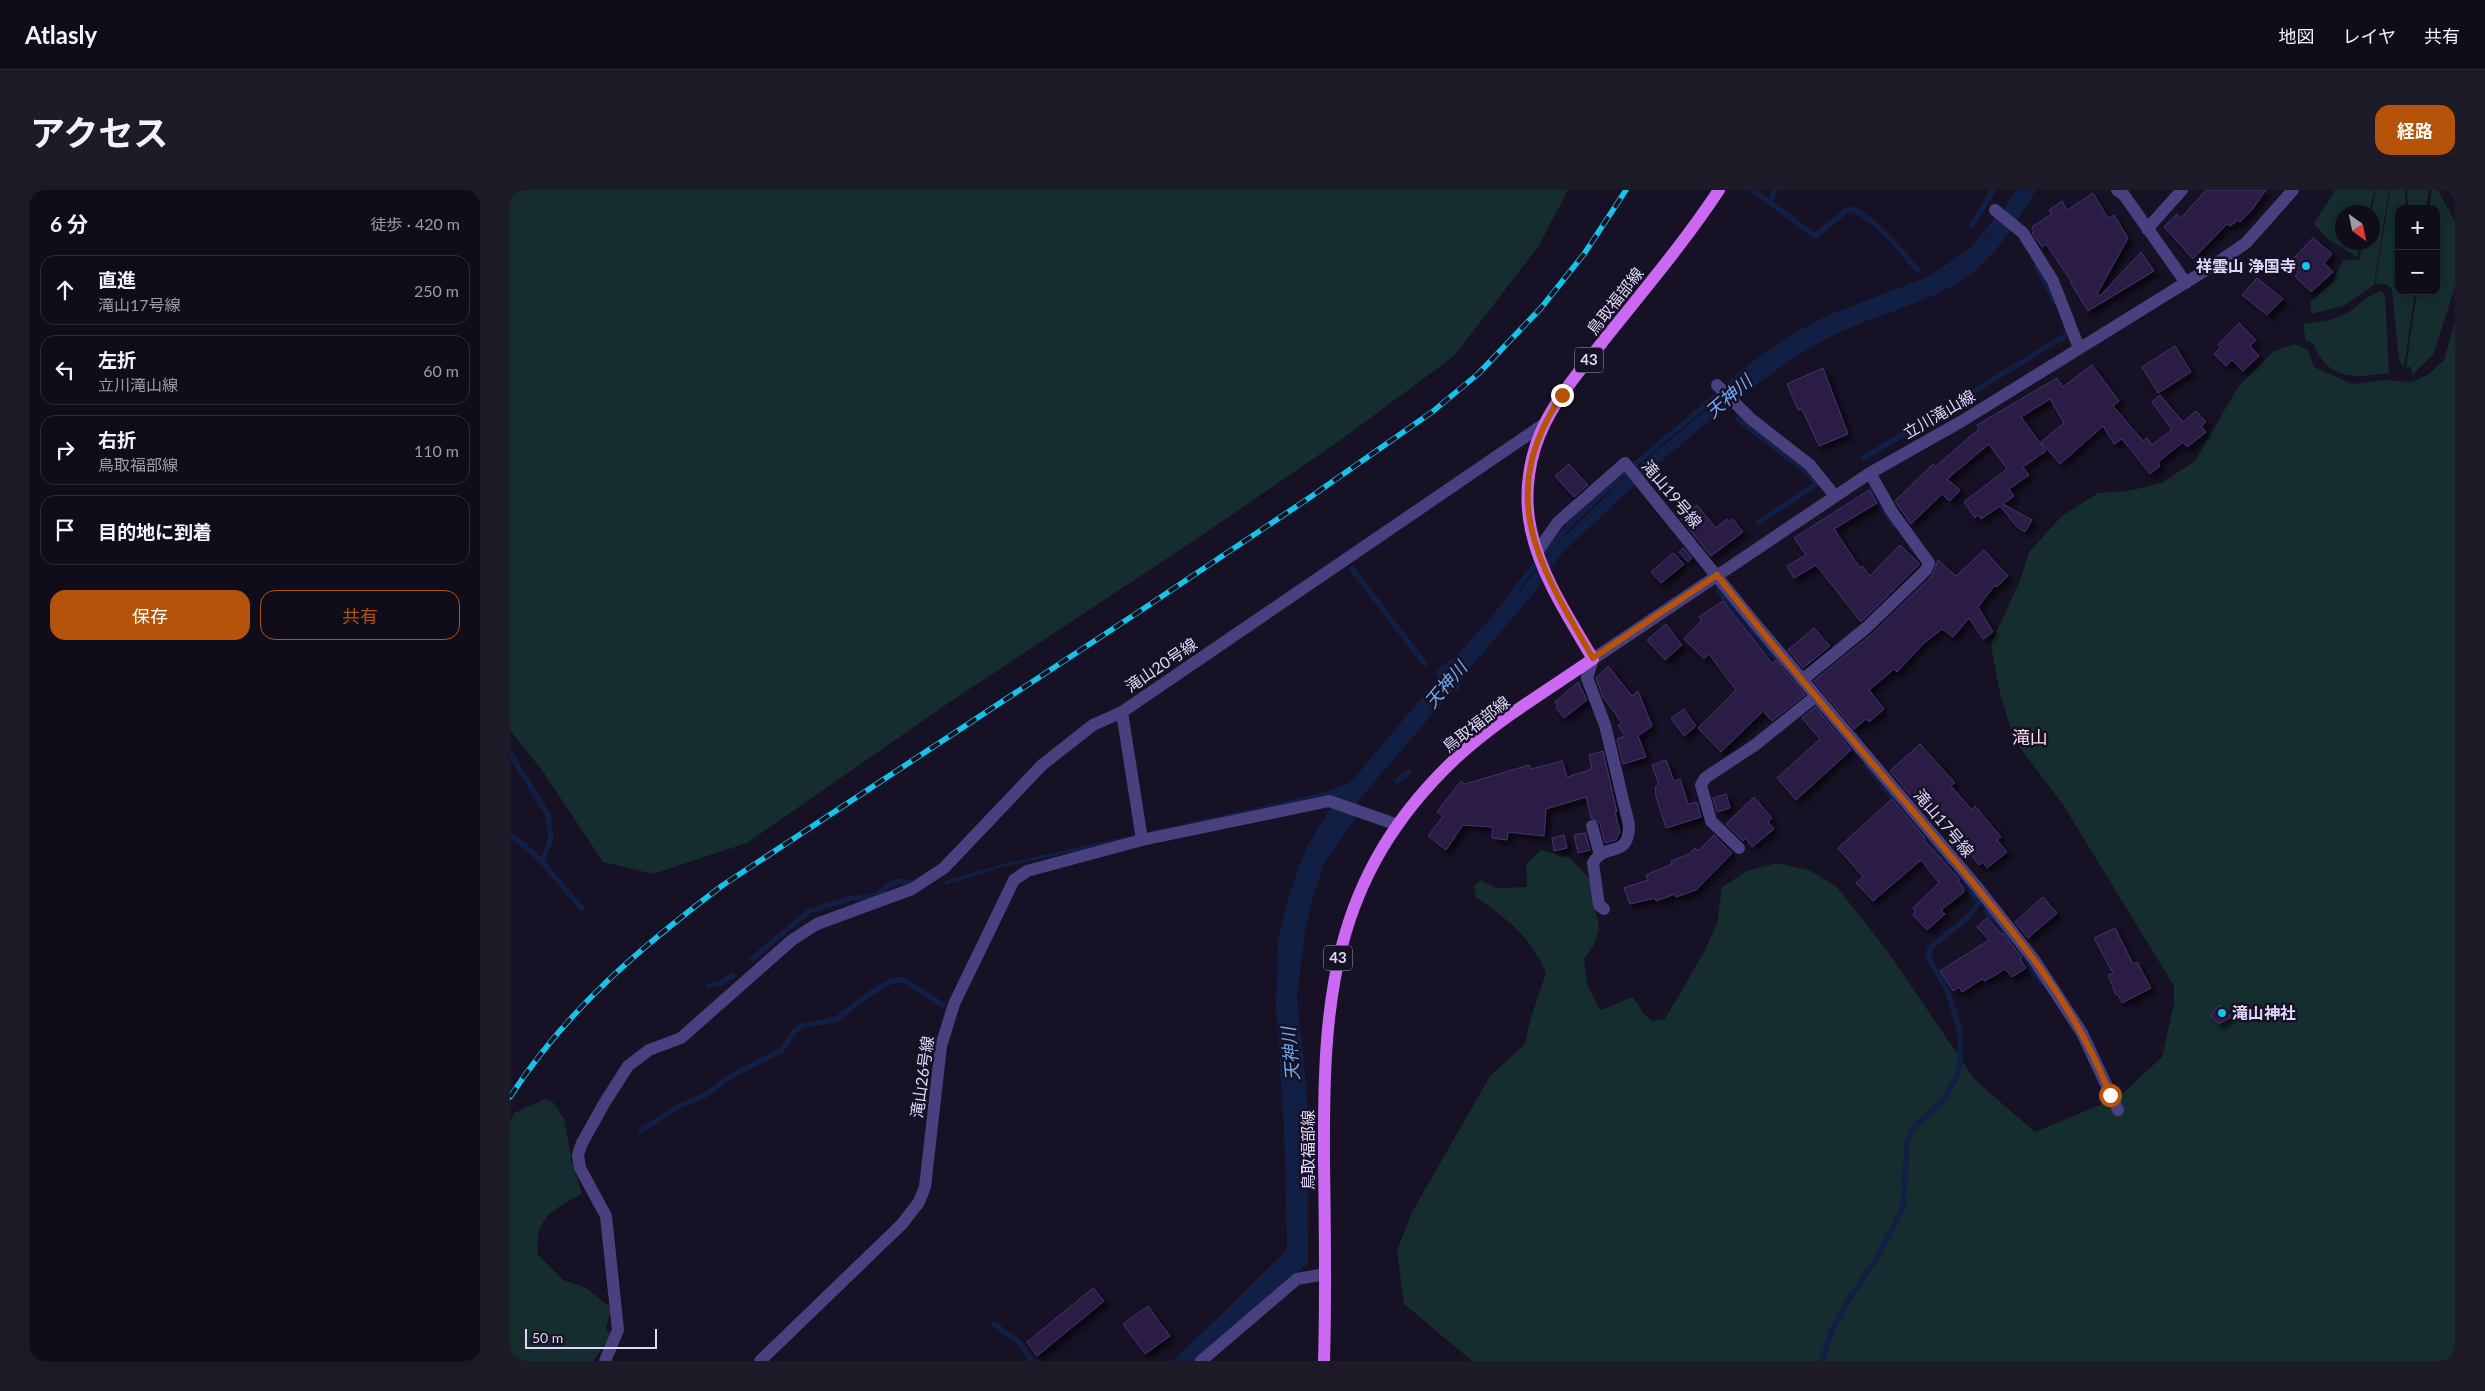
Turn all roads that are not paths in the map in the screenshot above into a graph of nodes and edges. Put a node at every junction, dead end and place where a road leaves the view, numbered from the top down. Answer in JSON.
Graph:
{"nodes":[{"id":1,"x":1719,"y":190,"type":"edge"},
{"id":2,"x":2117,"y":190,"type":"edge"},
{"id":3,"x":2182,"y":190,"type":"edge"},
{"id":4,"x":2293,"y":190,"type":"edge"},
{"id":5,"x":1997,"y":212,"type":"dead end"},
{"id":6,"x":2147,"y":229,"type":"junction"},
{"id":7,"x":2186,"y":283,"type":"junction"},
{"id":8,"x":2079,"y":348,"type":"junction"},
{"id":9,"x":1718,"y":385,"type":"dead end"},
{"id":10,"x":1544,"y":424,"type":"junction"},
{"id":11,"x":1870,"y":473,"type":"junction"},
{"id":12,"x":1835,"y":496,"type":"junction"},
{"id":13,"x":1538,"y":554,"type":"junction"},
{"id":14,"x":1717,"y":575,"type":"junction"},
{"id":15,"x":1593,"y":658,"type":"junction"},
{"id":16,"x":1802,"y":680,"type":"junction"},
{"id":17,"x":1816,"y":696,"type":"junction"},
{"id":18,"x":1122,"y":712,"type":"junction"},
{"id":19,"x":1398,"y":825,"type":"junction"},
{"id":20,"x":1592,"y":826,"type":"dead end"},
{"id":21,"x":1142,"y":840,"type":"junction"},
{"id":22,"x":1739,"y":848,"type":"dead end"},
{"id":23,"x":1600,"y":855,"type":"junction"},
{"id":24,"x":1604,"y":909,"type":"dead end"},
{"id":25,"x":2118,"y":1110,"type":"dead end"},
{"id":26,"x":1325,"y":1274,"type":"junction"},
{"id":27,"x":605,"y":1361,"type":"edge"},
{"id":28,"x":760,"y":1361,"type":"edge"},
{"id":29,"x":1201,"y":1361,"type":"edge"},
{"id":30,"x":1324,"y":1361,"type":"edge"}],
"edges":[{"from":1,"to":10,"type":"main road","name":"鳥取福部線","number":"43"},
{"from":2,"to":6,"type":"street"},
{"from":3,"to":6,"type":"street"},
{"from":4,"to":7,"type":"street","name":"立川滝山線"},
{"from":5,"to":8,"type":"street"},
{"from":6,"to":7,"type":"street"},
{"from":7,"to":8,"type":"street","name":"立川滝山線"},
{"from":8,"to":11,"type":"street","name":"立川滝山線"},
{"from":9,"to":12,"type":"street"},
{"from":10,"to":13,"type":"main road","name":"鳥取福部線","number":"43"},
{"from":10,"to":18,"type":"street","name":"滝山20号線"},
{"from":11,"to":12,"type":"street","name":"立川滝山線"},
{"from":11,"to":16,"type":"street"},
{"from":12,"to":14,"type":"street","name":"立川滝山線"},
{"from":13,"to":14,"type":"street","name":"滝山19号線"},
{"from":13,"to":15,"type":"main road","name":"鳥取福部線","number":"43"},
{"from":14,"to":15,"type":"street","name":"立川滝山線"},
{"from":14,"to":16,"type":"street","name":"滝山17号線"},
{"from":15,"to":19,"type":"main road","name":"鳥取福部線","number":"43"},
{"from":15,"to":23,"type":"street"},
{"from":16,"to":17,"type":"street","name":"滝山17号線"},
{"from":17,"to":22,"type":"street"},
{"from":17,"to":25,"type":"street","name":"滝山17号線"},
{"from":18,"to":21,"type":"street","name":"滝山20号線"},
{"from":18,"to":27,"type":"street"},
{"from":19,"to":21,"type":"street"},
{"from":19,"to":26,"type":"main road","name":"鳥取福部線","number":"43"},
{"from":20,"to":23,"type":"street"},
{"from":21,"to":28,"type":"street","name":"滝山26号線"},
{"from":23,"to":24,"type":"street"},
{"from":26,"to":29,"type":"street"},
{"from":26,"to":30,"type":"main road","name":"鳥取福部線","number":"43"}]}
